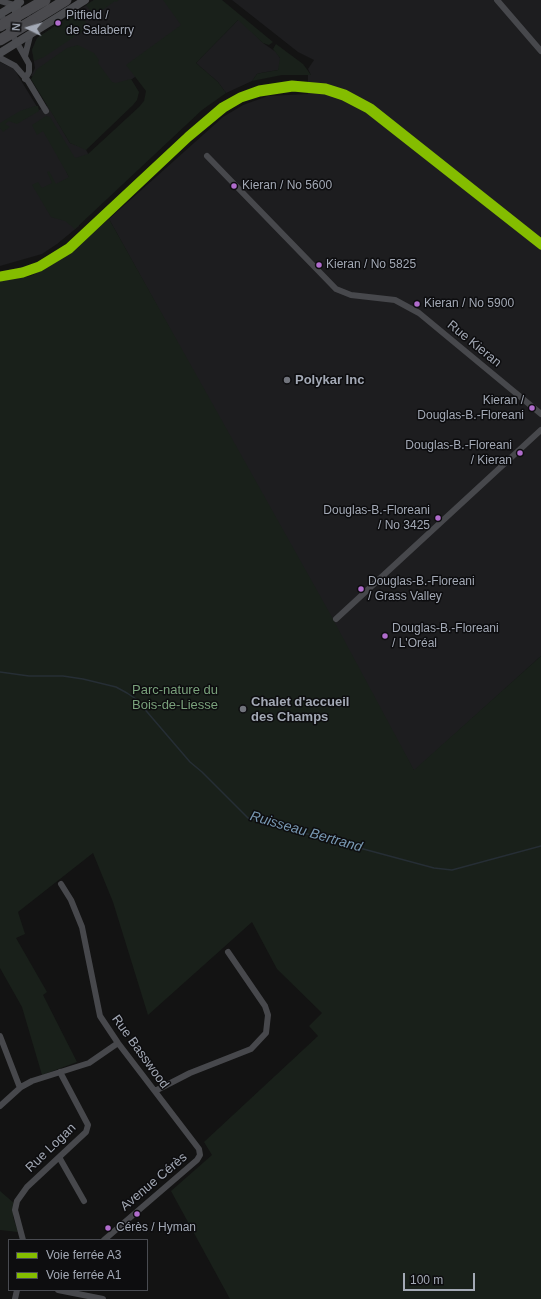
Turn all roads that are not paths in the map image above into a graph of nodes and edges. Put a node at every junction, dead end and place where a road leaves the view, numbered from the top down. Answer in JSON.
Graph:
{"nodes":[{"id":1,"x":44,"y":0,"type":"edge"},
{"id":2,"x":66,"y":0,"type":"edge"},
{"id":3,"x":85,"y":0,"type":"edge"},
{"id":4,"x":497,"y":0,"type":"edge"},
{"id":5,"x":0,"y":1,"type":"edge"},
{"id":6,"x":18,"y":3,"type":"edge"},
{"id":7,"x":0,"y":13,"type":"edge"},
{"id":8,"x":31,"y":25,"type":"junction"},
{"id":9,"x":0,"y":26,"type":"edge"},
{"id":10,"x":0,"y":40,"type":"edge"},
{"id":11,"x":18,"y":43,"type":"junction"},
{"id":12,"x":541,"y":51,"type":"edge"},
{"id":13,"x":2,"y":52,"type":"edge"},
{"id":14,"x":25,"y":56,"type":"junction"},
{"id":15,"x":0,"y":58,"type":"edge"},
{"id":16,"x":25,"y":78,"type":"junction"},
{"id":17,"x":46,"y":111,"type":"dead end"},
{"id":18,"x":207,"y":156,"type":"dead end"},
{"id":19,"x":541,"y":414,"type":"edge"},
{"id":20,"x":541,"y":430,"type":"edge"},
{"id":21,"x":336,"y":619,"type":"dead end"},
{"id":22,"x":61,"y":884,"type":"dead end"},
{"id":23,"x":228,"y":952,"type":"dead end"},
{"id":24,"x":0,"y":1036,"type":"edge"},
{"id":25,"x":118,"y":1042,"type":"junction"},
{"id":26,"x":60,"y":1072,"type":"junction"},
{"id":27,"x":20,"y":1088,"type":"junction"},
{"id":28,"x":155,"y":1091,"type":"junction"},
{"id":29,"x":0,"y":1106,"type":"edge"},
{"id":30,"x":200,"y":1155,"type":"joint"},
{"id":31,"x":58,"y":1157,"type":"junction"},
{"id":32,"x":84,"y":1201,"type":"dead end"},
{"id":33,"x":23,"y":1239,"type":"edge"},
{"id":34,"x":105,"y":1239,"type":"edge"},
{"id":35,"x":63,"y":1291,"type":"edge"},
{"id":36,"x":82,"y":1295,"type":"edge"},
{"id":37,"x":103,"y":1299,"type":"edge"}],
"edges":[{"from":1,"to":8,"type":"highway"},
{"from":2,"to":8,"type":"highway"},
{"from":3,"to":8,"type":"main road"},
{"from":4,"to":12,"type":"street"},
{"from":5,"to":6,"type":"street"},
{"from":6,"to":7,"type":"main road"},
{"from":6,"to":8,"type":"main road"},
{"from":7,"to":11,"type":"street"},
{"from":8,"to":9,"type":"highway","bridge":true},
{"from":8,"to":10,"type":"highway","bridge":true},
{"from":8,"to":11,"type":"main road"},
{"from":8,"to":14,"type":"street"},
{"from":9,"to":13,"type":"main road"},
{"from":11,"to":13,"type":"main road"},
{"from":11,"to":14,"type":"street"},
{"from":14,"to":16,"type":"street"},
{"from":15,"to":16,"type":"street"},
{"from":16,"to":17,"type":"street"},
{"from":18,"to":19,"type":"street","name":"Rue Kieran"},
{"from":20,"to":21,"type":"street"},
{"from":22,"to":25,"type":"street","name":"Rue Basswood"},
{"from":23,"to":28,"type":"street"},
{"from":24,"to":27,"type":"street"},
{"from":25,"to":26,"type":"street"},
{"from":25,"to":28,"type":"street","name":"Rue Basswood"},
{"from":26,"to":27,"type":"street"},
{"from":26,"to":31,"type":"street","name":"Rue Logan"},
{"from":27,"to":29,"type":"street"},
{"from":28,"to":30,"type":"street","name":"Rue Basswood"},
{"from":30,"to":34,"type":"street","name":"Avenue Cérès"},
{"from":31,"to":32,"type":"street"},
{"from":31,"to":33,"type":"street","name":"Rue Logan"},
{"from":35,"to":36,"type":"street"},
{"from":36,"to":37,"type":"street"}]}
